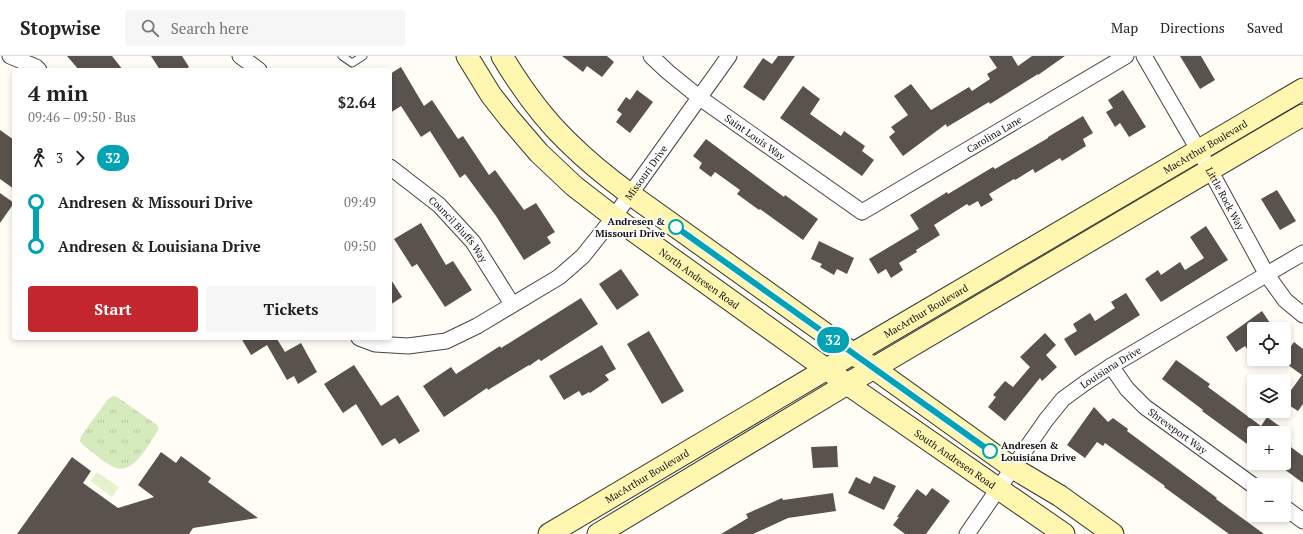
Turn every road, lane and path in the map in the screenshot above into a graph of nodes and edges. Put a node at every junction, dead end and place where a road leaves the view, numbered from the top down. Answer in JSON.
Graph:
{"nodes":[{"id":1,"x":10,"y":56,"type":"edge"},
{"id":2,"x":240,"y":56,"type":"edge"},
{"id":3,"x":342,"y":56,"type":"edge"},
{"id":4,"x":363,"y":56,"type":"edge"},
{"id":5,"x":467,"y":56,"type":"edge"},
{"id":6,"x":502,"y":56,"type":"edge"},
{"id":7,"x":651,"y":56,"type":"edge"},
{"id":8,"x":729,"y":56,"type":"edge"},
{"id":9,"x":1126,"y":56,"type":"edge"},
{"id":10,"x":1144,"y":56,"type":"edge"},
{"id":11,"x":37,"y":68,"type":"edge"},
{"id":12,"x":256,"y":68,"type":"edge"},
{"id":13,"x":1303,"y":89,"type":"edge"},
{"id":14,"x":700,"y":98,"type":"junction"},
{"id":15,"x":1303,"y":115,"type":"edge"},
{"id":16,"x":1199,"y":150,"type":"junction"},
{"id":17,"x":392,"y":169,"type":"edge"},
{"id":18,"x":1210,"y":170,"type":"junction"},
{"id":19,"x":630,"y":194,"type":"junction"},
{"id":20,"x":862,"y":212,"type":"joint"},
{"id":21,"x":614,"y":216,"type":"junction"},
{"id":22,"x":1303,"y":253,"type":"edge"},
{"id":23,"x":1267,"y":274,"type":"junction"},
{"id":24,"x":512,"y":304,"type":"junction"},
{"id":25,"x":1303,"y":315,"type":"edge"},
{"id":26,"x":364,"y":340,"type":"edge"},
{"id":27,"x":852,"y":354,"type":"junction"},
{"id":28,"x":1111,"y":366,"type":"junction"},
{"id":29,"x":873,"y":368,"type":"junction"},
{"id":30,"x":826,"y":369,"type":"junction"},
{"id":31,"x":847,"y":384,"type":"junction"},
{"id":32,"x":1013,"y":468,"type":"junction"},
{"id":33,"x":1247,"y":481,"type":"edge"},
{"id":34,"x":999,"y":488,"type":"junction"},
{"id":35,"x":1291,"y":513,"type":"edge"},
{"id":36,"x":1303,"y":521,"type":"edge"},
{"id":37,"x":549,"y":534,"type":"edge"},
{"id":38,"x":598,"y":534,"type":"edge"},
{"id":39,"x":967,"y":534,"type":"edge"},
{"id":40,"x":1064,"y":534,"type":"edge"},
{"id":41,"x":1113,"y":534,"type":"edge"}],
"edges":[{"from":1,"to":11,"type":"street"},
{"from":2,"to":12,"type":"street"},
{"from":3,"to":4,"type":"lane"},
{"from":5,"to":21,"type":"street","name":"North Andresen Road"},
{"from":6,"to":19,"type":"street"},
{"from":7,"to":14,"type":"street","name":"Saint Louis Way"},
{"from":8,"to":14,"type":"street","name":"Missouri Drive"},
{"from":9,"to":20,"type":"street","name":"Carolina Lane"},
{"from":10,"to":16,"type":"street","name":"Little Rock Way"},
{"from":13,"to":16,"type":"street","name":"MacArthur Boulevard"},
{"from":14,"to":19,"type":"street","name":"Missouri Drive"},
{"from":14,"to":20,"type":"street","name":"Saint Louis Way"},
{"from":15,"to":18,"type":"street"},
{"from":16,"to":18,"type":"street","name":"Little Rock Way"},
{"from":16,"to":27,"type":"street","name":"MacArthur Boulevard"},
{"from":17,"to":24,"type":"street","name":"Council Bluffs Way"},
{"from":18,"to":23,"type":"street","name":"Little Rock Way"},
{"from":18,"to":29,"type":"street"},
{"from":19,"to":21,"type":"street","name":"Missouri Drive"},
{"from":19,"to":27,"type":"street"},
{"from":21,"to":24,"type":"street","name":"Missouri Drive"},
{"from":21,"to":30,"type":"street","name":"North Andresen Road"},
{"from":22,"to":23,"type":"street","name":"Louisiana Drive"},
{"from":23,"to":25,"type":"street","name":"Little Rock Way"},
{"from":23,"to":28,"type":"street","name":"Louisiana Drive"},
{"from":24,"to":26,"type":"street","name":"Missouri Drive"},
{"from":27,"to":29,"type":"street"},
{"from":27,"to":30,"type":"street","name":"MacArthur Boulevard"},
{"from":28,"to":32,"type":"street","name":"Louisiana Drive"},
{"from":28,"to":33,"type":"street","name":"Shreveport Way"},
{"from":29,"to":31,"type":"street"},
{"from":29,"to":32,"type":"street"},
{"from":30,"to":31,"type":"street","name":"North Andresen Road"},
{"from":30,"to":37,"type":"street","name":"MacArthur Boulevard"},
{"from":31,"to":34,"type":"street","name":"South Andresen Road"},
{"from":31,"to":38,"type":"street"},
{"from":32,"to":34,"type":"street","name":"Louisiana Drive"},
{"from":32,"to":41,"type":"street"},
{"from":34,"to":39,"type":"street","name":"Louisiana Drive"},
{"from":34,"to":40,"type":"street","name":"South Andresen Road"},
{"from":35,"to":36,"type":"street"}]}
